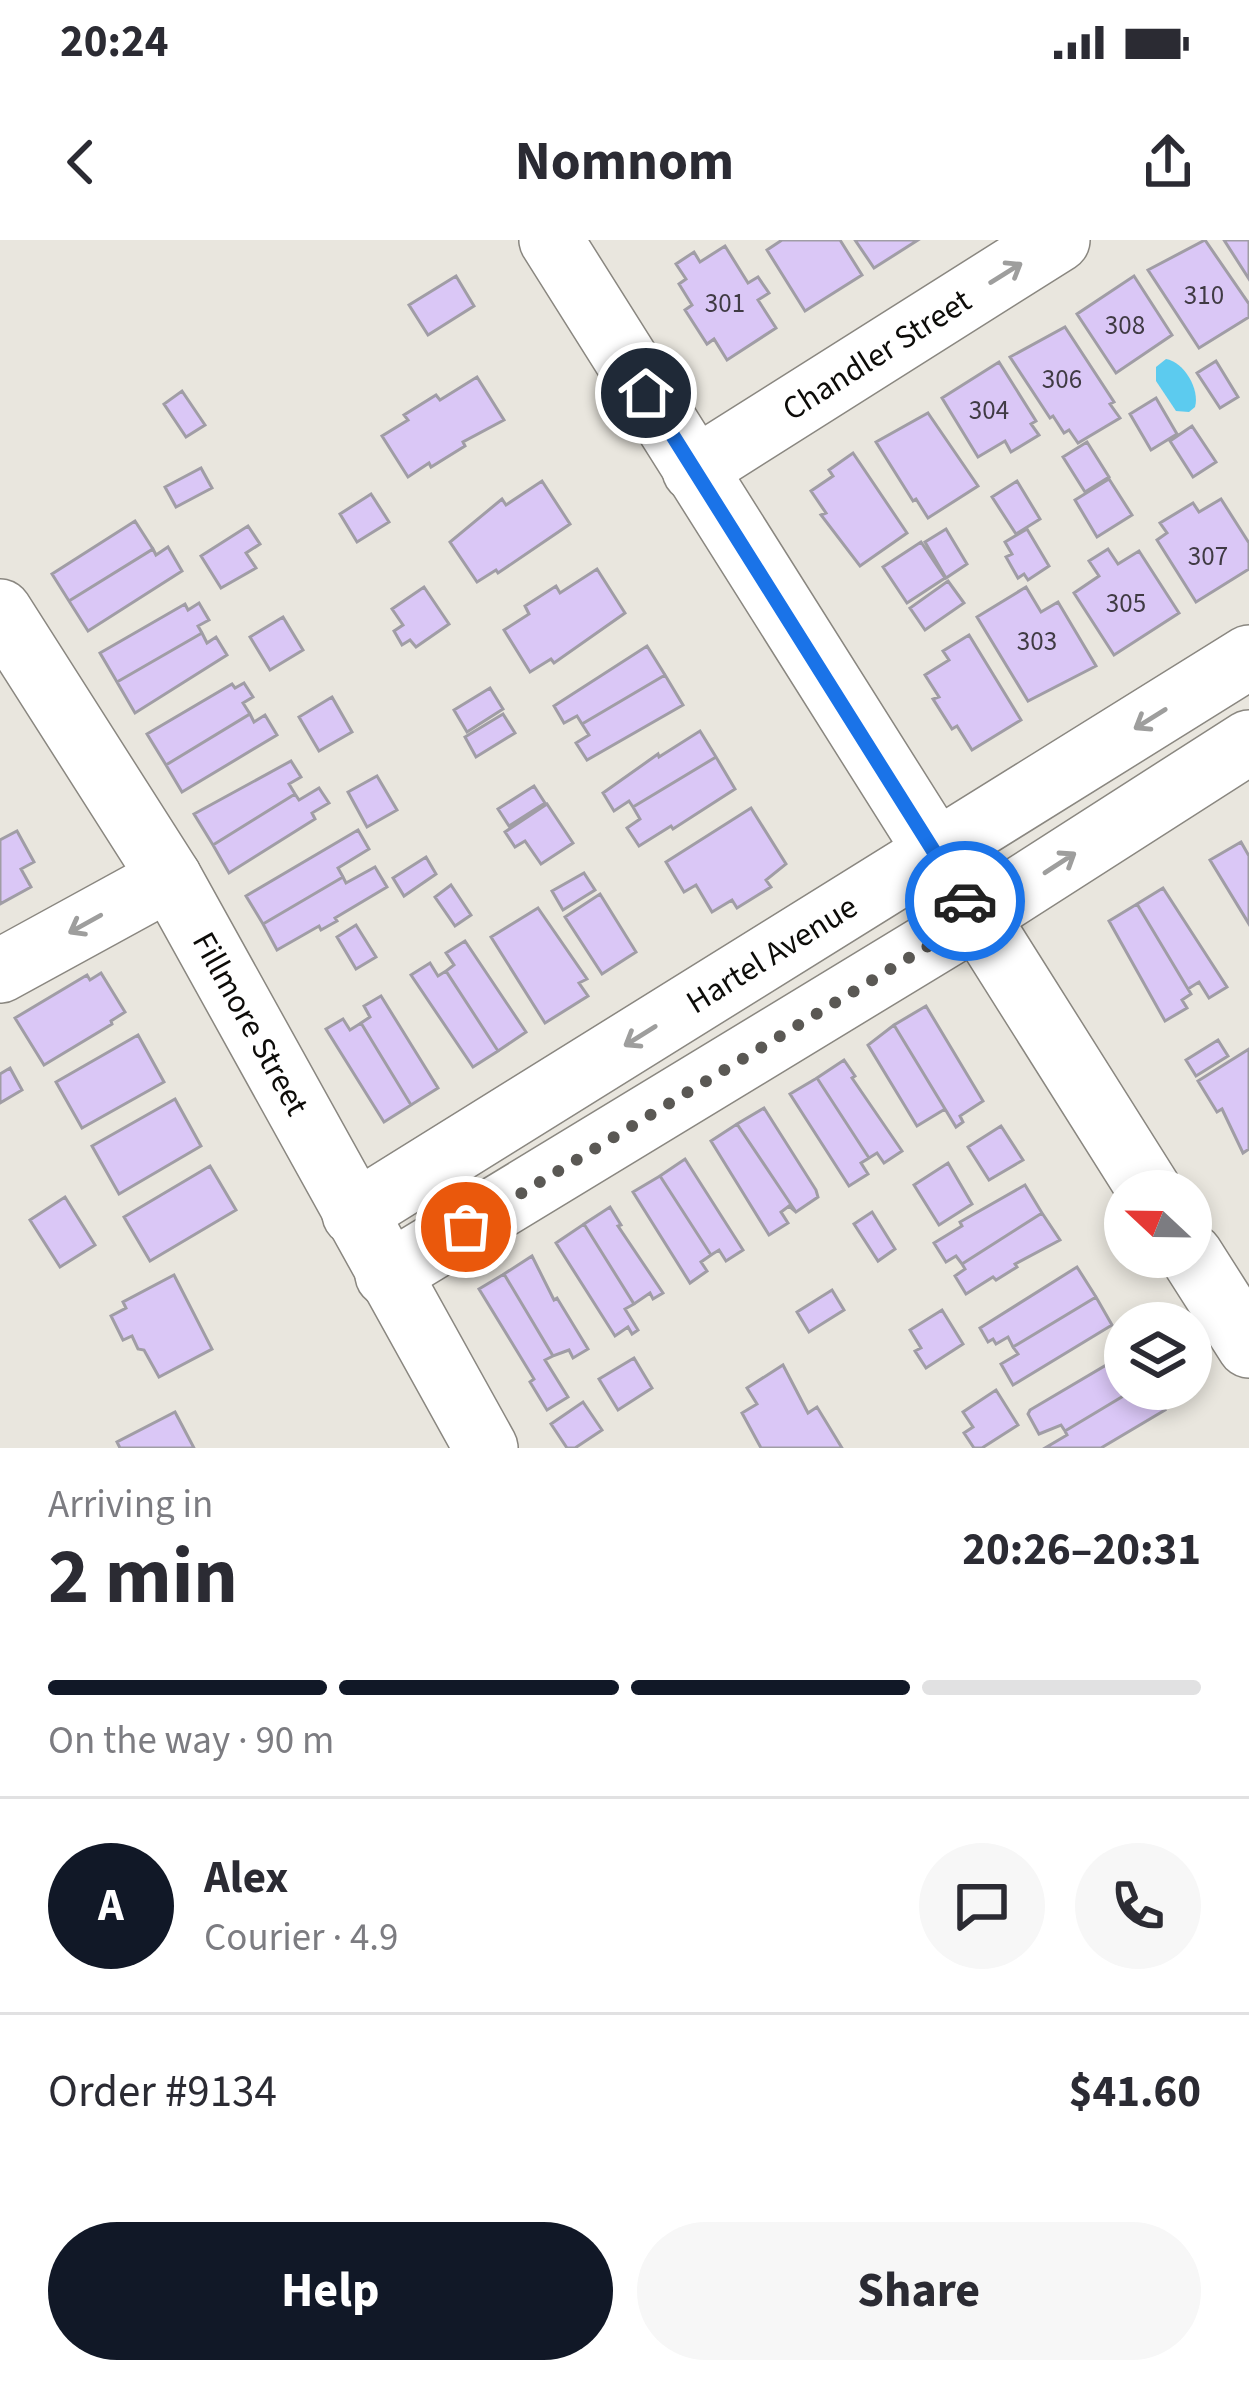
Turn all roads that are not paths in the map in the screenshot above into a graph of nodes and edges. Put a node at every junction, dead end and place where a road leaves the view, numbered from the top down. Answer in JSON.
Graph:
{"nodes":[{"id":1,"x":551,"y":240,"type":"edge"},
{"id":2,"x":1058,"y":240,"type":"edge"},
{"id":3,"x":694,"y":470,"type":"junction"},
{"id":4,"x":0,"y":611,"type":"edge"},
{"id":5,"x":1249,"y":657,"type":"edge"},
{"id":6,"x":1249,"y":742,"type":"edge"},
{"id":7,"x":935,"y":852,"type":"junction"},
{"id":8,"x":170,"y":878,"type":"junction"},
{"id":9,"x":976,"y":917,"type":"junction"},
{"id":10,"x":0,"y":971,"type":"edge"},
{"id":11,"x":1137,"y":1170,"type":"edge"},
{"id":12,"x":353,"y":1214,"type":"junction"},
{"id":13,"x":387,"y":1275,"type":"junction"},
{"id":14,"x":1206,"y":1278,"type":"edge"},
{"id":15,"x":1249,"y":1346,"type":"edge"},
{"id":16,"x":486,"y":1448,"type":"edge"}],
"edges":[{"from":1,"to":3,"type":"street"},
{"from":3,"to":2,"type":"street","name":"Chandler Street","one_way":true},
{"from":3,"to":7,"type":"street"},
{"from":4,"to":8,"type":"street","name":"Fillmore Street"},
{"from":5,"to":7,"type":"street","name":"Hartel Avenue","one_way":true},
{"from":9,"to":6,"type":"street","one_way":true},
{"from":7,"to":9,"type":"street"},
{"from":7,"to":12,"type":"street","name":"Hartel Avenue","one_way":true},
{"from":8,"to":10,"type":"street","one_way":true},
{"from":8,"to":12,"type":"street","name":"Fillmore Street"},
{"from":9,"to":11,"type":"street"},
{"from":9,"to":13,"type":"street"},
{"from":12,"to":13,"type":"street","name":"Fillmore Street"},
{"from":13,"to":16,"type":"street","name":"Fillmore Street"},
{"from":14,"to":15,"type":"street"}]}
